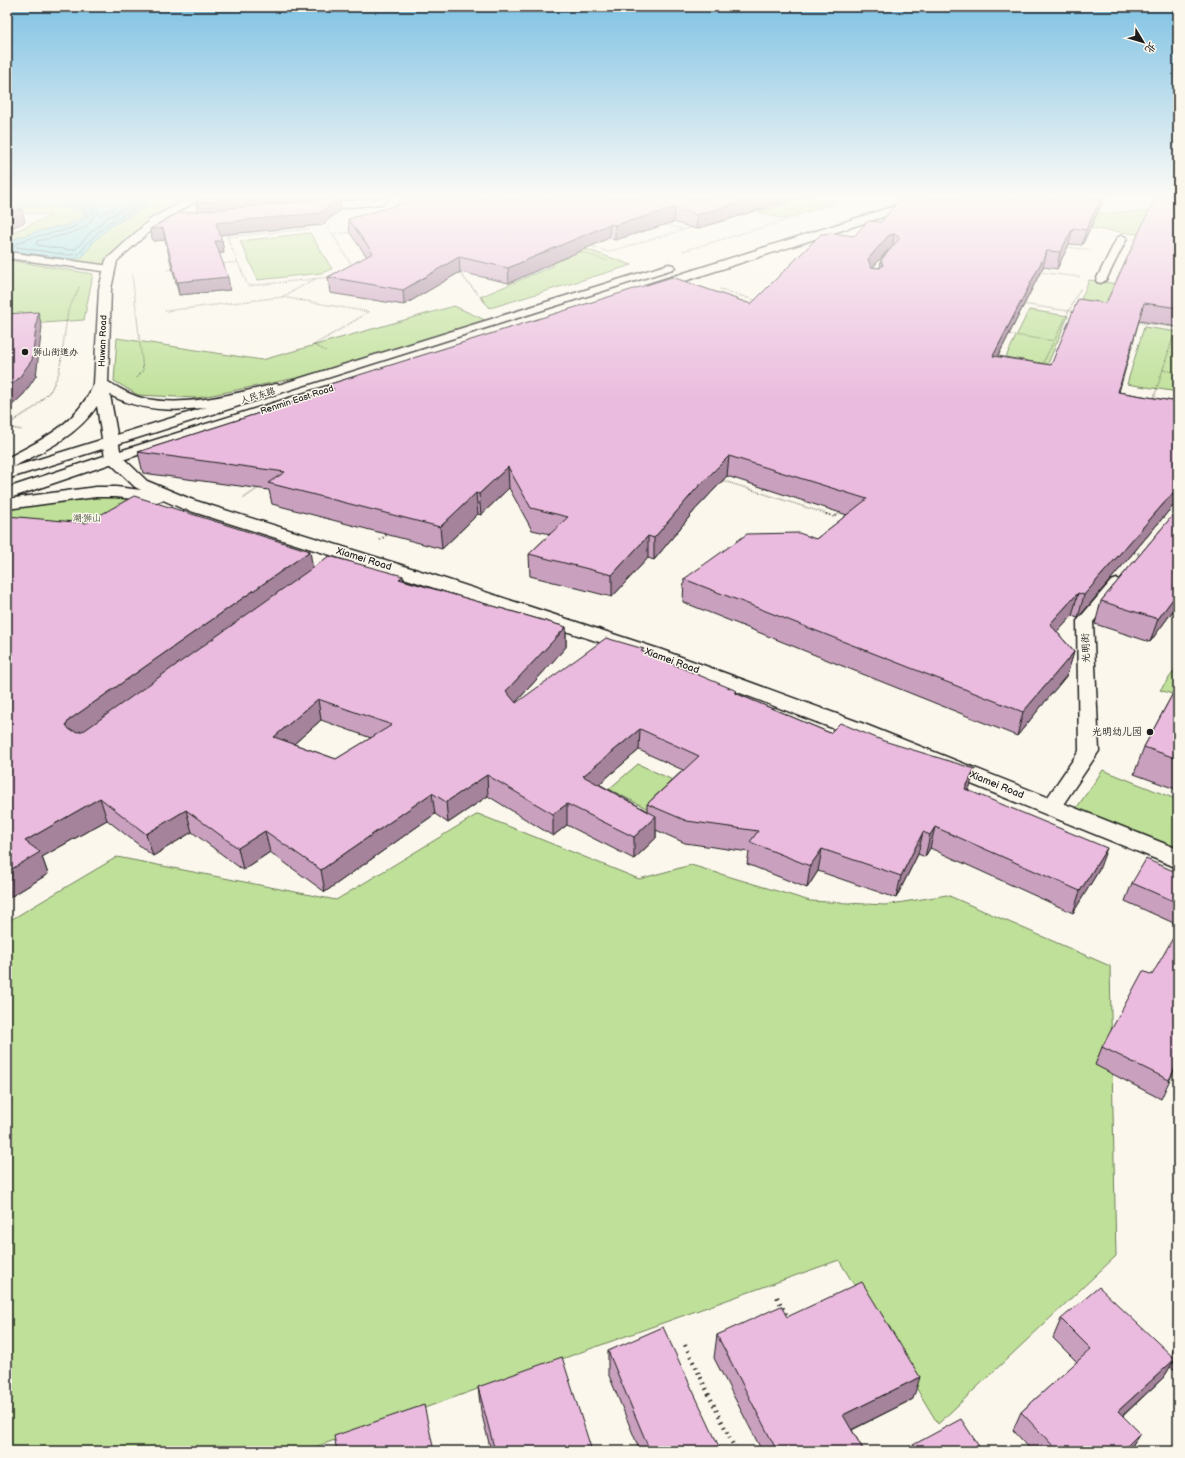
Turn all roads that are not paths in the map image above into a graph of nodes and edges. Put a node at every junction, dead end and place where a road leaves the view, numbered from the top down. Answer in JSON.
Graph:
{"nodes":[{"id":1,"x":88,"y":266,"type":"edge"},
{"id":2,"x":111,"y":266,"type":"edge"},
{"id":3,"x":655,"y":266,"type":"edge"},
{"id":4,"x":718,"y":266,"type":"edge"},
{"id":5,"x":1108,"y":266,"type":"edge"},
{"id":6,"x":110,"y":269,"type":"junction"},
{"id":7,"x":1101,"y":280,"type":"road end"},
{"id":8,"x":637,"y":292,"type":"edge"},
{"id":9,"x":369,"y":377,"type":"edge"},
{"id":10,"x":304,"y":381,"type":"junction"},
{"id":11,"x":101,"y":384,"type":"junction"},
{"id":12,"x":109,"y":441,"type":"junction"},
{"id":13,"x":113,"y":458,"type":"junction"},
{"id":14,"x":7,"y":464,"type":"edge"},
{"id":15,"x":7,"y":474,"type":"edge"},
{"id":16,"x":7,"y":494,"type":"edge"},
{"id":17,"x":7,"y":504,"type":"edge"},
{"id":18,"x":187,"y":504,"type":"junction"},
{"id":19,"x":1134,"y":553,"type":"edge"},
{"id":20,"x":353,"y":556,"type":"junction"},
{"id":21,"x":329,"y":568,"type":"edge"},
{"id":22,"x":1052,"y":807,"type":"junction"},
{"id":23,"x":1178,"y":859,"type":"edge"}],
"edges":[{"from":1,"to":6,"type":"lane"},
{"from":2,"to":6,"type":"street","name":"Huwan Road"},
{"from":3,"to":10,"type":"street","name":"人民东路"},
{"from":4,"to":8,"type":"street"},
{"from":5,"to":7,"type":"lane"},
{"from":6,"to":11,"type":"street","name":"Huwan Road"},
{"from":9,"to":13,"type":"street","name":"Renmin East Road"},
{"from":10,"to":11,"type":"street"},
{"from":10,"to":12,"type":"street","name":"人民东路"},
{"from":11,"to":12,"type":"street"},
{"from":11,"to":14,"type":"street"},
{"from":12,"to":13,"type":"street"},
{"from":12,"to":15,"type":"street","name":"人民东路"},
{"from":13,"to":16,"type":"street","name":"Renmin East Road"},
{"from":13,"to":18,"type":"street","name":"Xiamei Road"},
{"from":17,"to":18,"type":"street"},
{"from":18,"to":20,"type":"street","name":"Xiamei Road"},
{"from":19,"to":22,"type":"lane","name":"光明街"},
{"from":20,"to":21,"type":"lane"},
{"from":20,"to":22,"type":"street","name":"Xiamei Road"},
{"from":22,"to":23,"type":"street","name":"Xiamei Road"}]}
